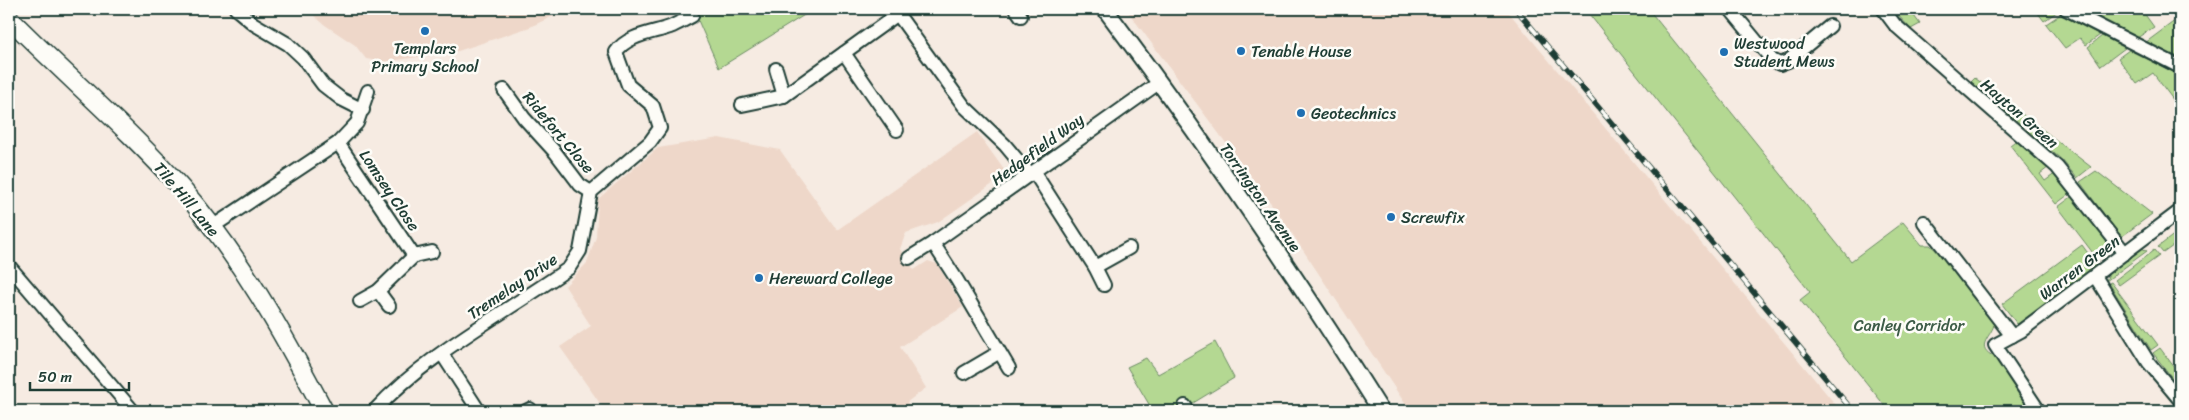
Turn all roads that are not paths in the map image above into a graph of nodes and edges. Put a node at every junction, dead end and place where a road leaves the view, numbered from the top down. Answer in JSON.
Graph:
{"nodes":[{"id":1,"x":236,"y":9,"type":"edge"},
{"id":2,"x":1105,"y":9,"type":"edge"},
{"id":3,"x":1730,"y":9,"type":"edge"},
{"id":4,"x":1882,"y":9,"type":"edge"},
{"id":5,"x":2066,"y":9,"type":"edge"},
{"id":6,"x":896,"y":11,"type":"edge"},
{"id":7,"x":692,"y":16,"type":"dead end"},
{"id":8,"x":9,"y":18,"type":"edge"},
{"id":9,"x":1830,"y":26,"type":"dead end"},
{"id":10,"x":844,"y":53,"type":"junction"},
{"id":11,"x":2180,"y":67,"type":"edge"},
{"id":12,"x":776,"y":69,"type":"dead end"},
{"id":13,"x":1160,"y":82,"type":"junction"},
{"id":14,"x":504,"y":90,"type":"dead end"},
{"id":15,"x":368,"y":91,"type":"dead end"},
{"id":16,"x":784,"y":96,"type":"junction"},
{"id":17,"x":742,"y":105,"type":"dead end"},
{"id":18,"x":363,"y":110,"type":"junction"},
{"id":19,"x":897,"y":130,"type":"dead end"},
{"id":20,"x":338,"y":143,"type":"junction"},
{"id":21,"x":1032,"y":173,"type":"junction"},
{"id":22,"x":592,"y":192,"type":"junction"},
{"id":23,"x":2180,"y":211,"type":"edge"},
{"id":24,"x":1924,"y":222,"type":"dead end"},
{"id":25,"x":212,"y":227,"type":"junction"},
{"id":26,"x":932,"y":243,"type":"junction"},
{"id":27,"x":1130,"y":248,"type":"dead end"},
{"id":28,"x":432,"y":252,"type":"dead end"},
{"id":29,"x":2124,"y":253,"type":"junction"},
{"id":30,"x":414,"y":256,"type":"junction"},
{"id":31,"x":909,"y":258,"type":"dead end"},
{"id":32,"x":9,"y":266,"type":"edge"},
{"id":33,"x":1095,"y":268,"type":"junction"},
{"id":34,"x":2095,"y":276,"type":"junction"},
{"id":35,"x":1104,"y":285,"type":"dead end"},
{"id":36,"x":378,"y":291,"type":"junction"},
{"id":37,"x":360,"y":301,"type":"dead end"},
{"id":38,"x":389,"y":306,"type":"dead end"},
{"id":39,"x":2012,"y":336,"type":"junction"},
{"id":40,"x":998,"y":352,"type":"junction"},
{"id":41,"x":442,"y":354,"type":"junction"},
{"id":42,"x":1009,"y":368,"type":"dead end"},
{"id":43,"x":964,"y":373,"type":"dead end"},
{"id":44,"x":2180,"y":400,"type":"edge"},
{"id":45,"x":133,"y":411,"type":"edge"},
{"id":46,"x":324,"y":411,"type":"edge"},
{"id":47,"x":374,"y":411,"type":"edge"},
{"id":48,"x":480,"y":411,"type":"edge"},
{"id":49,"x":1381,"y":411,"type":"edge"},
{"id":50,"x":2039,"y":411,"type":"edge"}],
"edges":[{"from":1,"to":18,"type":"street"},
{"from":2,"to":13,"type":"street","name":"Torrington Avenue"},
{"from":3,"to":9,"type":"street"},
{"from":4,"to":29,"type":"street","name":"Hayton Green"},
{"from":5,"to":11,"type":"street"},
{"from":6,"to":10,"type":"street"},
{"from":6,"to":21,"type":"street"},
{"from":7,"to":22,"type":"street"},
{"from":8,"to":25,"type":"main road","name":"Tile Hill Lane"},
{"from":10,"to":16,"type":"street"},
{"from":10,"to":19,"type":"street"},
{"from":12,"to":16,"type":"street"},
{"from":13,"to":21,"type":"street","name":"Hedgefield Way"},
{"from":13,"to":49,"type":"street","name":"Torrington Avenue"},
{"from":14,"to":22,"type":"street","name":"Ridefort Close"},
{"from":15,"to":18,"type":"street"},
{"from":16,"to":17,"type":"street"},
{"from":18,"to":20,"type":"street"},
{"from":20,"to":25,"type":"street"},
{"from":20,"to":30,"type":"street","name":"Lomsey Close"},
{"from":21,"to":26,"type":"street","name":"Hedgefield Way"},
{"from":21,"to":33,"type":"street"},
{"from":22,"to":41,"type":"street","name":"Tremelay Drive"},
{"from":23,"to":29,"type":"street","name":"Warren Green"},
{"from":24,"to":39,"type":"street"},
{"from":25,"to":46,"type":"main road","name":"Tile Hill Lane"},
{"from":26,"to":31,"type":"street","name":"Hedgefield Way"},
{"from":26,"to":40,"type":"street"},
{"from":27,"to":33,"type":"street"},
{"from":28,"to":30,"type":"street","name":"Lomsey Close"},
{"from":29,"to":34,"type":"street","name":"Warren Green"},
{"from":30,"to":36,"type":"street","name":"Lomsey Close"},
{"from":32,"to":45,"type":"street"},
{"from":33,"to":35,"type":"street"},
{"from":34,"to":39,"type":"street","name":"Warren Green"},
{"from":34,"to":44,"type":"street"},
{"from":36,"to":37,"type":"street","name":"Lomsey Close"},
{"from":36,"to":38,"type":"street"},
{"from":39,"to":50,"type":"street","name":"Warren Green"},
{"from":40,"to":42,"type":"street"},
{"from":40,"to":43,"type":"street"},
{"from":41,"to":47,"type":"street","name":"Tremelay Drive"},
{"from":41,"to":48,"type":"street"}]}
